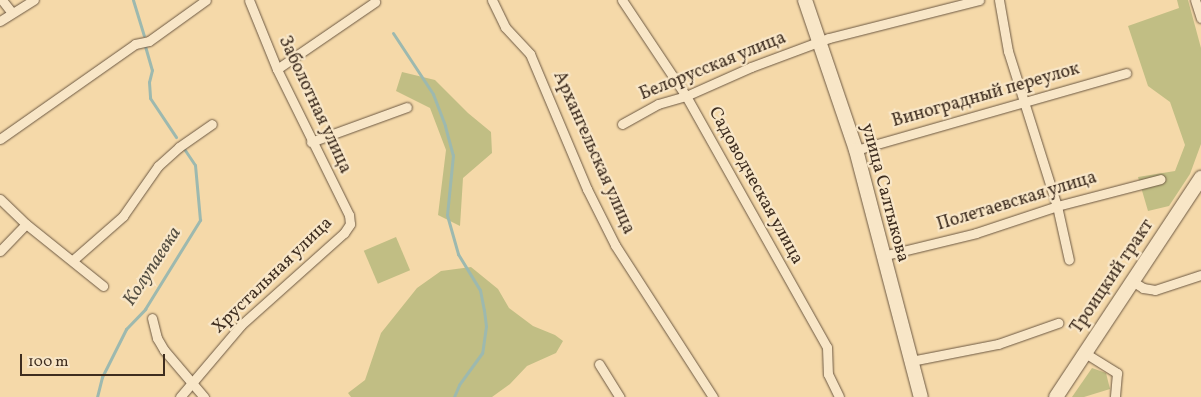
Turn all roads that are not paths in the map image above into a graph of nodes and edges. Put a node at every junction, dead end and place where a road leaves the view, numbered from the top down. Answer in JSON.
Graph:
{"nodes":[{"id":1,"x":2,"y":0,"type":"edge"},
{"id":2,"x":34,"y":0,"type":"edge"},
{"id":3,"x":206,"y":0,"type":"edge"},
{"id":4,"x":249,"y":0,"type":"edge"},
{"id":5,"x":492,"y":0,"type":"edge"},
{"id":6,"x":622,"y":0,"type":"edge"},
{"id":7,"x":805,"y":0,"type":"edge"},
{"id":8,"x":979,"y":0,"type":"edge"},
{"id":9,"x":999,"y":0,"type":"edge"},
{"id":10,"x":1195,"y":0,"type":"edge"},
{"id":11,"x":374,"y":2,"type":"dead end"},
{"id":12,"x":12,"y":13,"type":"junction"},
{"id":13,"x":1201,"y":18,"type":"edge"},
{"id":14,"x":0,"y":21,"type":"edge"},
{"id":15,"x":818,"y":43,"type":"junction"},
{"id":16,"x":277,"y":69,"type":"junction"},
{"id":17,"x":1126,"y":73,"type":"dead end"},
{"id":18,"x":686,"y":96,"type":"junction"},
{"id":19,"x":1025,"y":100,"type":"junction"},
{"id":20,"x":407,"y":107,"type":"dead end"},
{"id":21,"x":212,"y":124,"type":"dead end"},
{"id":22,"x":622,"y":124,"type":"dead end"},
{"id":23,"x":0,"y":139,"type":"edge"},
{"id":24,"x":312,"y":142,"type":"junction"},
{"id":25,"x":856,"y":150,"type":"junction"},
{"id":26,"x":1161,"y":178,"type":"dead end"},
{"id":27,"x":1201,"y":178,"type":"edge"},
{"id":28,"x":0,"y":199,"type":"edge"},
{"id":29,"x":1057,"y":206,"type":"junction"},
{"id":30,"x":26,"y":224,"type":"junction"},
{"id":31,"x":350,"y":224,"type":"joint"},
{"id":32,"x":0,"y":251,"type":"edge"},
{"id":33,"x":882,"y":256,"type":"junction"},
{"id":34,"x":73,"y":260,"type":"junction"},
{"id":35,"x":1069,"y":260,"type":"dead end"},
{"id":36,"x":1201,"y":276,"type":"edge"},
{"id":37,"x":1132,"y":281,"type":"junction"},
{"id":38,"x":103,"y":286,"type":"dead end"},
{"id":39,"x":152,"y":318,"type":"dead end"},
{"id":40,"x":1058,"y":323,"type":"dead end"},
{"id":41,"x":1085,"y":353,"type":"junction"},
{"id":42,"x":910,"y":361,"type":"junction"},
{"id":43,"x":599,"y":364,"type":"dead end"},
{"id":44,"x":192,"y":383,"type":"junction"},
{"id":45,"x":180,"y":397,"type":"edge"},
{"id":46,"x":204,"y":397,"type":"edge"},
{"id":47,"x":620,"y":397,"type":"edge"},
{"id":48,"x":713,"y":397,"type":"edge"},
{"id":49,"x":839,"y":397,"type":"edge"},
{"id":50,"x":921,"y":397,"type":"edge"},
{"id":51,"x":1056,"y":397,"type":"edge"},
{"id":52,"x":1115,"y":397,"type":"edge"}],
"edges":[{"from":1,"to":12,"type":"street"},
{"from":2,"to":12,"type":"street"},
{"from":3,"to":23,"type":"street"},
{"from":4,"to":16,"type":"street","name":"Заболотная улица"},
{"from":5,"to":48,"type":"street","name":"Архангельская улица"},
{"from":6,"to":18,"type":"street","name":"Садоводческая улица"},
{"from":7,"to":15,"type":"main road","name":"улица Салтыкова"},
{"from":8,"to":15,"type":"street","name":"Белорусская улица"},
{"from":9,"to":19,"type":"street"},
{"from":10,"to":13,"type":"street"},
{"from":11,"to":16,"type":"street"},
{"from":12,"to":14,"type":"street"},
{"from":15,"to":18,"type":"street","name":"Белорусская улица"},
{"from":15,"to":25,"type":"main road","name":"улица Салтыкова"},
{"from":16,"to":24,"type":"street","name":"Заболотная улица"},
{"from":17,"to":19,"type":"street","name":"Виноградный переулок"},
{"from":18,"to":22,"type":"street","name":"Белорусская улица"},
{"from":18,"to":49,"type":"street","name":"Садоводческая улица"},
{"from":19,"to":25,"type":"street","name":"Виноградный переулок"},
{"from":19,"to":29,"type":"street"},
{"from":20,"to":24,"type":"street"},
{"from":21,"to":34,"type":"street"},
{"from":24,"to":31,"type":"street","name":"Заболотная улица"},
{"from":25,"to":33,"type":"main road","name":"улица Салтыкова"},
{"from":26,"to":29,"type":"street","name":"Полетаевская улица"},
{"from":27,"to":37,"type":"main road","name":"Троицкий тракт"},
{"from":28,"to":30,"type":"street"},
{"from":29,"to":33,"type":"street","name":"Полетаевская улица"},
{"from":29,"to":35,"type":"street"},
{"from":30,"to":32,"type":"street"},
{"from":30,"to":34,"type":"street"},
{"from":31,"to":44,"type":"street","name":"Хрустальная улица"},
{"from":33,"to":42,"type":"main road","name":"улица Салтыкова"},
{"from":34,"to":38,"type":"street"},
{"from":36,"to":37,"type":"street"},
{"from":37,"to":41,"type":"main road","name":"Троицкий тракт"},
{"from":39,"to":44,"type":"street"},
{"from":40,"to":42,"type":"street"},
{"from":41,"to":51,"type":"main road","name":"Троицкий тракт"},
{"from":41,"to":52,"type":"street"},
{"from":42,"to":50,"type":"main road","name":"улица Салтыкова"},
{"from":43,"to":47,"type":"street"},
{"from":44,"to":45,"type":"street","name":"Хрустальная улица"},
{"from":44,"to":46,"type":"street"}]}
